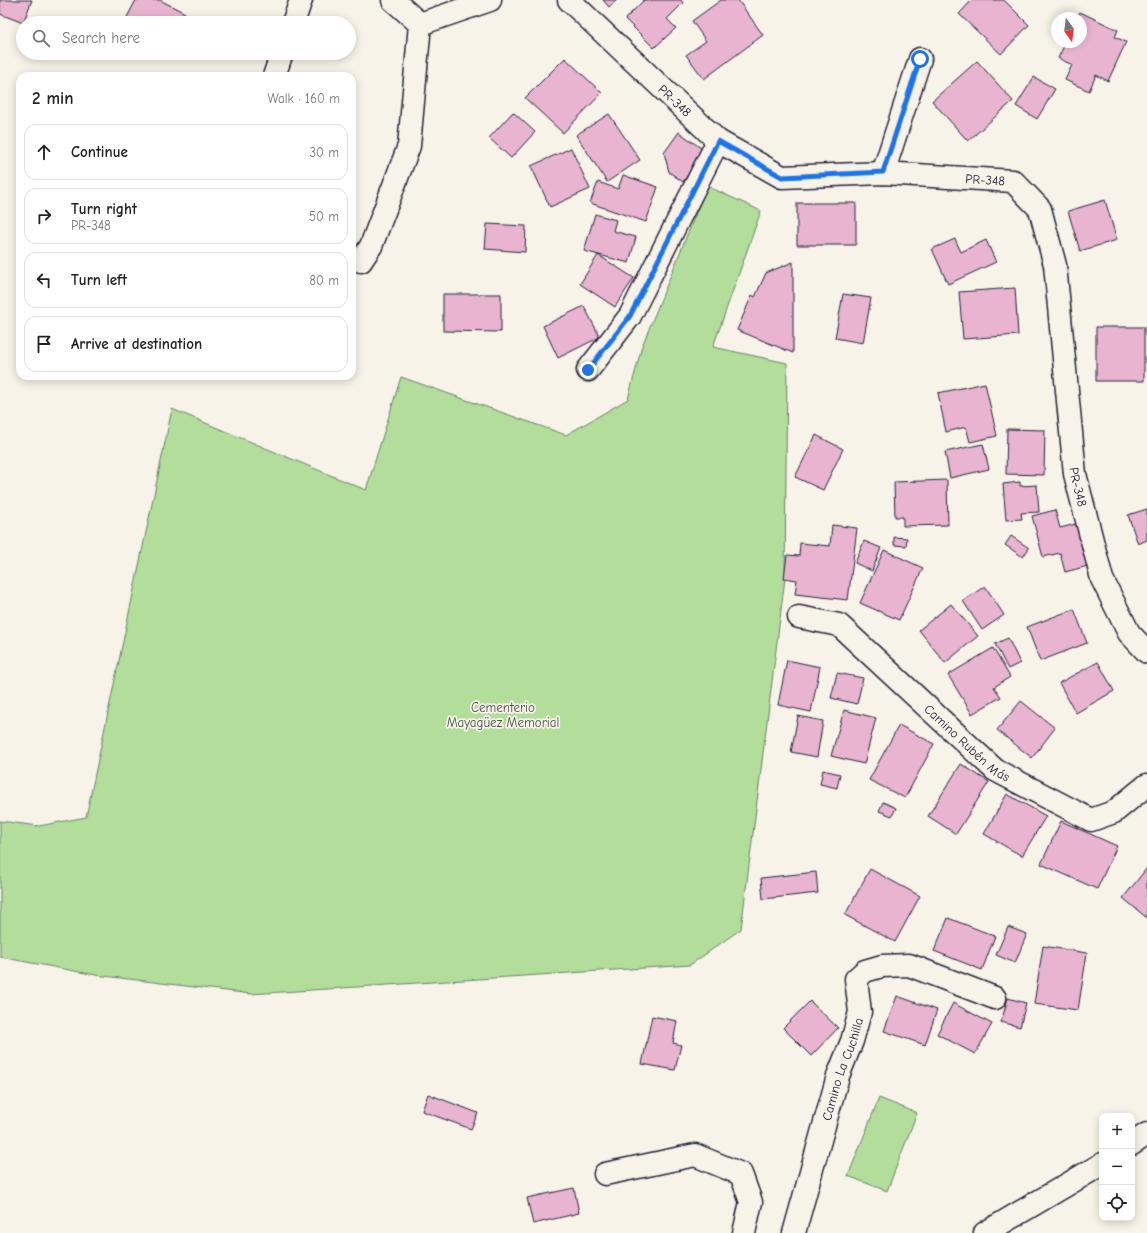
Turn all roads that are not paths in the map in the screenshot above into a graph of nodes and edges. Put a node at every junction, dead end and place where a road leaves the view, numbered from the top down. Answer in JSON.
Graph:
{"nodes":[{"id":1,"x":301,"y":0,"type":"edge"},
{"id":2,"x":393,"y":0,"type":"edge"},
{"id":3,"x":490,"y":0,"type":"edge"},
{"id":4,"x":569,"y":0,"type":"edge"},
{"id":5,"x":295,"y":16,"type":"edge"},
{"id":6,"x":420,"y":24,"type":"junction"},
{"id":7,"x":920,"y":59,"type":"dead end"},
{"id":8,"x":280,"y":60,"type":"edge"},
{"id":9,"x":275,"y":72,"type":"edge"},
{"id":10,"x":718,"y":141,"type":"junction"},
{"id":11,"x":883,"y":172,"type":"junction"},
{"id":12,"x":361,"y":261,"type":"dead end"},
{"id":13,"x":588,"y":370,"type":"dead end"},
{"id":14,"x":799,"y":617,"type":"dead end"},
{"id":15,"x":1147,"y":652,"type":"edge"},
{"id":16,"x":1147,"y":785,"type":"edge"},
{"id":17,"x":996,"y":998,"type":"dead end"},
{"id":18,"x":1147,"y":1134,"type":"edge"},
{"id":19,"x":1135,"y":1142,"type":"edge"},
{"id":20,"x":1099,"y":1166,"type":"edge"},
{"id":21,"x":605,"y":1174,"type":"dead end"},
{"id":22,"x":744,"y":1233,"type":"edge"},
{"id":23,"x":794,"y":1233,"type":"edge"},
{"id":24,"x":984,"y":1233,"type":"edge"}],
"edges":[{"from":1,"to":5,"type":"street"},
{"from":2,"to":6,"type":"street"},
{"from":3,"to":6,"type":"street"},
{"from":4,"to":10,"type":"street","name":"PR-348","number":"PR-348"},
{"from":6,"to":12,"type":"street"},
{"from":7,"to":11,"type":"street"},
{"from":8,"to":9,"type":"street"},
{"from":10,"to":11,"type":"street","name":"PR-348","number":"PR-348"},
{"from":10,"to":13,"type":"street"},
{"from":11,"to":15,"type":"street","name":"PR-348","number":"PR-348"},
{"from":14,"to":16,"type":"street","name":"Camino Rubén Más"},
{"from":17,"to":23,"type":"street","name":"Camino La Cuchilla"},
{"from":18,"to":19,"type":"street"},
{"from":20,"to":24,"type":"street"},
{"from":21,"to":22,"type":"street"}]}
